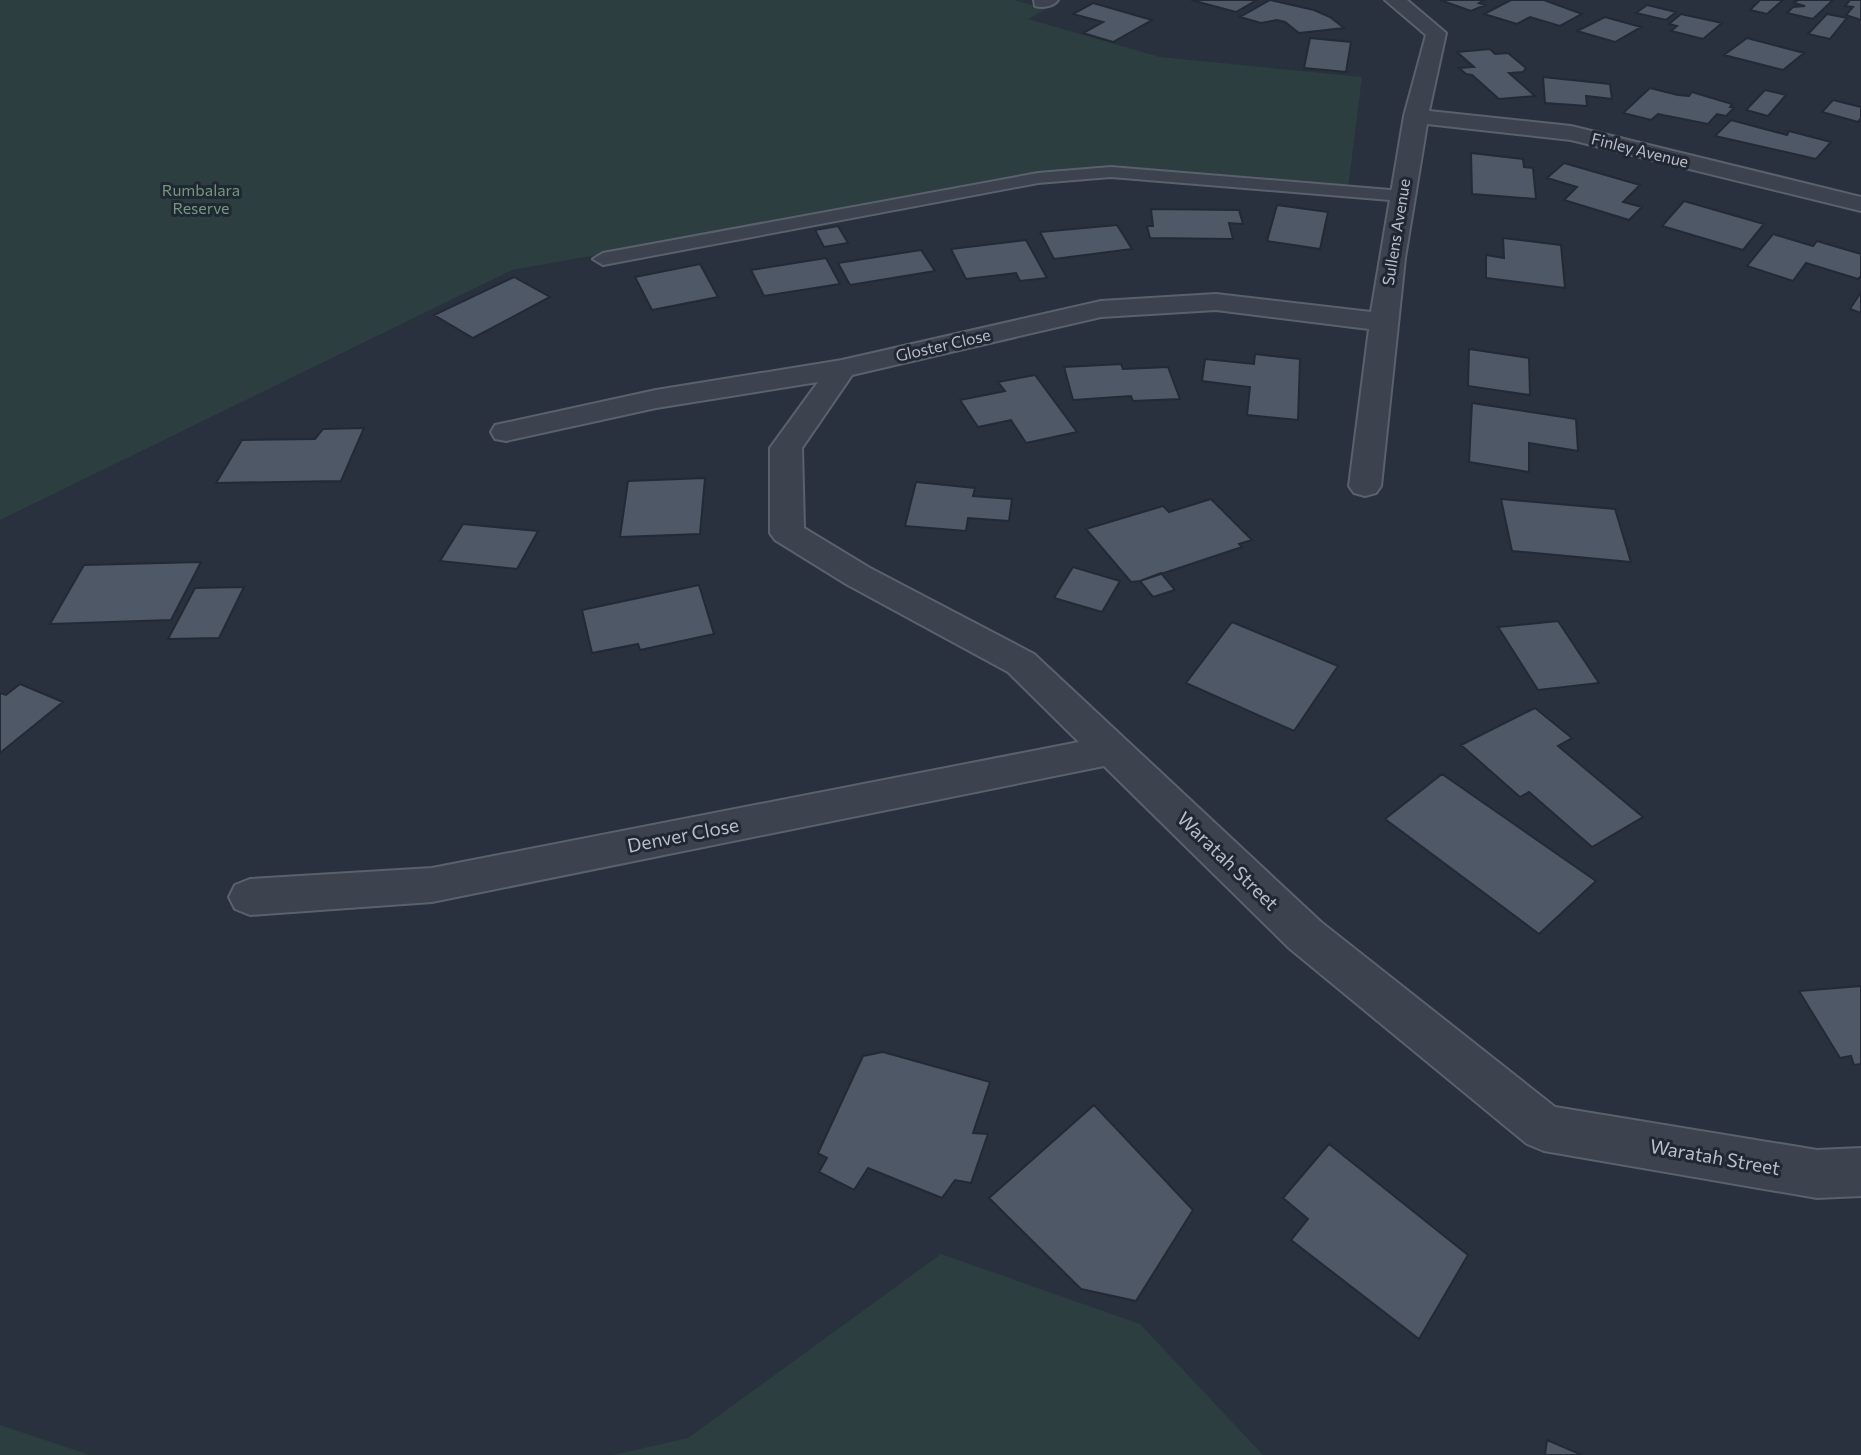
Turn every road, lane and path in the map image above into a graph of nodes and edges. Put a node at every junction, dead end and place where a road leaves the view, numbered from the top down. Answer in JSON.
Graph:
{"nodes":[{"id":1,"x":1395,"y":0,"type":"edge"},
{"id":2,"x":1415,"y":116,"type":"junction"},
{"id":3,"x":1402,"y":196,"type":"junction"},
{"id":4,"x":1861,"y":204,"type":"edge"},
{"id":5,"x":603,"y":259,"type":"dead end"},
{"id":6,"x":1382,"y":322,"type":"junction"},
{"id":7,"x":842,"y":369,"type":"junction"},
{"id":8,"x":506,"y":432,"type":"dead end"},
{"id":9,"x":1365,"y":486,"type":"dead end"},
{"id":10,"x":1112,"y":750,"type":"junction"},
{"id":11,"x":250,"y":897,"type":"dead end"},
{"id":12,"x":1861,"y":1172,"type":"edge"}],
"edges":[{"from":1,"to":2,"type":"street","name":"Sullens Avenue"},
{"from":2,"to":3,"type":"street","name":"Sullens Avenue"},
{"from":2,"to":4,"type":"street","name":"Finley Avenue"},
{"from":3,"to":5,"type":"lane"},
{"from":3,"to":6,"type":"street","name":"Sullens Avenue"},
{"from":6,"to":7,"type":"street","name":"Gloster Close"},
{"from":6,"to":9,"type":"street","name":"Sullens Avenue"},
{"from":7,"to":8,"type":"street","name":"Gloster Close"},
{"from":7,"to":10,"type":"street","name":"Waratah Street"},
{"from":10,"to":11,"type":"street","name":"Denver Close"},
{"from":10,"to":12,"type":"street","name":"Waratah Street"}]}
